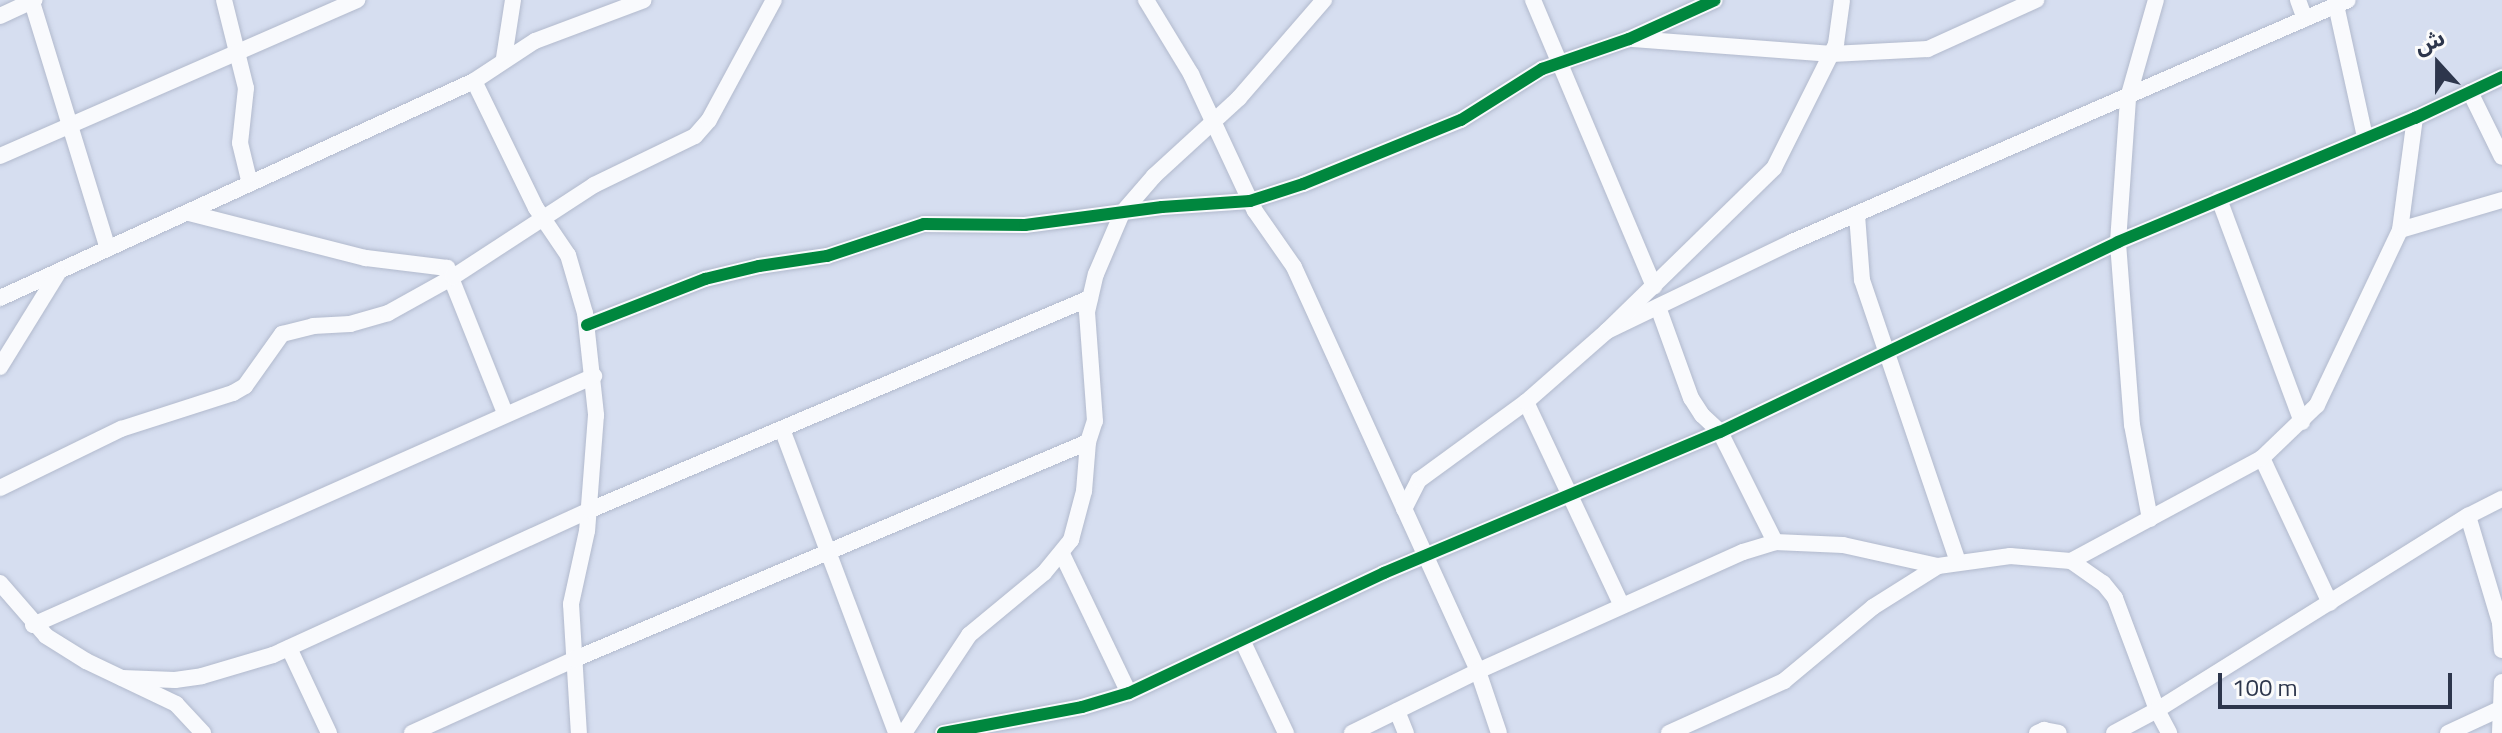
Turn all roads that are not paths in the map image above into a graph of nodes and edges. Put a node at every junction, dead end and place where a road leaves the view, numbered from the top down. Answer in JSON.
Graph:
{"nodes":[{"id":1,"x":224,"y":0,"type":"edge"},
{"id":2,"x":357,"y":0,"type":"edge"},
{"id":3,"x":513,"y":0,"type":"edge"},
{"id":4,"x":644,"y":0,"type":"edge"},
{"id":5,"x":774,"y":0,"type":"edge"},
{"id":6,"x":1146,"y":0,"type":"edge"},
{"id":7,"x":1324,"y":0,"type":"edge"},
{"id":8,"x":1533,"y":0,"type":"edge"},
{"id":9,"x":1715,"y":0,"type":"edge"},
{"id":10,"x":1842,"y":0,"type":"edge"},
{"id":11,"x":2036,"y":0,"type":"edge"},
{"id":12,"x":2156,"y":0,"type":"edge"},
{"id":13,"x":2298,"y":0,"type":"edge"},
{"id":14,"x":33,"y":1,"type":"edge"},
{"id":15,"x":2342,"y":3,"type":"edge"},
{"id":16,"x":0,"y":16,"type":"edge"},
{"id":17,"x":2305,"y":19,"type":"junction"},
{"id":18,"x":1629,"y":39,"type":"junction"},
{"id":19,"x":237,"y":53,"type":"junction"},
{"id":20,"x":1832,"y":54,"type":"junction"},
{"id":21,"x":504,"y":58,"type":"junction"},
{"id":22,"x":1561,"y":62,"type":"junction"},
{"id":23,"x":2502,"y":77,"type":"edge"},
{"id":24,"x":474,"y":81,"type":"junction"},
{"id":25,"x":2470,"y":92,"type":"junction"},
{"id":26,"x":2128,"y":98,"type":"junction"},
{"id":27,"x":2415,"y":118,"type":"junction"},
{"id":28,"x":1215,"y":121,"type":"junction"},
{"id":29,"x":70,"y":127,"type":"junction"},
{"id":30,"x":2365,"y":137,"type":"junction"},
{"id":31,"x":0,"y":156,"type":"edge"},
{"id":32,"x":2502,"y":157,"type":"edge"},
{"id":33,"x":250,"y":184,"type":"junction"},
{"id":34,"x":2219,"y":199,"type":"junction"},
{"id":35,"x":2502,"y":200,"type":"edge"},
{"id":36,"x":1250,"y":201,"type":"junction"},
{"id":37,"x":189,"y":213,"type":"junction"},
{"id":38,"x":1122,"y":213,"type":"junction"},
{"id":39,"x":1857,"y":215,"type":"junction"},
{"id":40,"x":542,"y":218,"type":"junction"},
{"id":41,"x":2400,"y":230,"type":"junction"},
{"id":42,"x":2118,"y":242,"type":"junction"},
{"id":43,"x":108,"y":249,"type":"junction"},
{"id":44,"x":58,"y":272,"type":"junction"},
{"id":45,"x":453,"y":277,"type":"junction"},
{"id":46,"x":1654,"y":287,"type":"junction"},
{"id":47,"x":0,"y":298,"type":"edge"},
{"id":48,"x":1090,"y":298,"type":"junction"},
{"id":49,"x":1658,"y":307,"type":"junction"},
{"id":50,"x":587,"y":325,"type":"junction"},
{"id":51,"x":1607,"y":331,"type":"junction"},
{"id":52,"x":1885,"y":352,"type":"junction"},
{"id":53,"x":0,"y":367,"type":"edge"},
{"id":54,"x":594,"y":376,"type":"junction"},
{"id":55,"x":1526,"y":402,"type":"junction"},
{"id":56,"x":505,"y":413,"type":"junction"},
{"id":57,"x":2302,"y":422,"type":"junction"},
{"id":58,"x":782,"y":429,"type":"junction"},
{"id":59,"x":1720,"y":432,"type":"junction"},
{"id":60,"x":1088,"y":442,"type":"junction"},
{"id":61,"x":2262,"y":458,"type":"junction"},
{"id":62,"x":0,"y":488,"type":"edge"},
{"id":63,"x":1571,"y":495,"type":"junction"},
{"id":64,"x":2502,"y":499,"type":"edge"},
{"id":65,"x":1404,"y":509,"type":"junction"},
{"id":66,"x":590,"y":510,"type":"junction"},
{"id":67,"x":2468,"y":516,"type":"junction"},
{"id":68,"x":2150,"y":519,"type":"junction"},
{"id":69,"x":1775,"y":542,"type":"junction"},
{"id":70,"x":828,"y":554,"type":"junction"},
{"id":71,"x":1062,"y":554,"type":"junction"},
{"id":72,"x":1426,"y":557,"type":"junction"},
{"id":73,"x":2071,"y":561,"type":"junction"},
{"id":74,"x":1958,"y":562,"type":"junction"},
{"id":75,"x":1938,"y":566,"type":"junction"},
{"id":76,"x":0,"y":583,"type":"edge"},
{"id":77,"x":2330,"y":603,"type":"junction"},
{"id":78,"x":1622,"y":606,"type":"junction"},
{"id":79,"x":33,"y":625,"type":"junction"},
{"id":80,"x":1242,"y":640,"type":"junction"},
{"id":81,"x":289,"y":648,"type":"junction"},
{"id":82,"x":2502,"y":650,"type":"edge"},
{"id":83,"x":575,"y":659,"type":"junction"},
{"id":84,"x":1478,"y":671,"type":"junction"},
{"id":85,"x":122,"y":678,"type":"junction"},
{"id":86,"x":2502,"y":682,"type":"edge"},
{"id":87,"x":1129,"y":693,"type":"junction"},
{"id":88,"x":2502,"y":708,"type":"edge"},
{"id":89,"x":2157,"y":710,"type":"junction"},
{"id":90,"x":1397,"y":711,"type":"junction"},
{"id":91,"x":1672,"y":732,"type":"edge"},
{"id":92,"x":203,"y":733,"type":"edge"},
{"id":93,"x":329,"y":733,"type":"edge"},
{"id":94,"x":412,"y":733,"type":"edge"},
{"id":95,"x":579,"y":733,"type":"edge"},
{"id":96,"x":896,"y":733,"type":"edge"},
{"id":97,"x":904,"y":733,"type":"edge"},
{"id":98,"x":943,"y":733,"type":"edge"},
{"id":99,"x":1286,"y":733,"type":"edge"},
{"id":100,"x":1352,"y":733,"type":"edge"},
{"id":101,"x":1406,"y":733,"type":"edge"},
{"id":102,"x":1499,"y":733,"type":"edge"},
{"id":103,"x":2037,"y":733,"type":"edge"},
{"id":104,"x":2059,"y":733,"type":"edge"},
{"id":105,"x":2114,"y":733,"type":"edge"},
{"id":106,"x":2169,"y":733,"type":"edge"},
{"id":107,"x":2448,"y":733,"type":"edge"},
{"id":108,"x":2500,"y":733,"type":"edge"}],
"edges":[{"from":1,"to":19,"type":"street"},
{"from":2,"to":19,"type":"street"},
{"from":3,"to":21,"type":"street"},
{"from":4,"to":21,"type":"street"},
{"from":5,"to":40,"type":"street"},
{"from":6,"to":28,"type":"street"},
{"from":7,"to":28,"type":"street"},
{"from":8,"to":22,"type":"street"},
{"from":9,"to":18,"type":"street"},
{"from":10,"to":20,"type":"street"},
{"from":11,"to":20,"type":"street"},
{"from":12,"to":26,"type":"street"},
{"from":13,"to":17,"type":"street"},
{"from":14,"to":16,"type":"street"},
{"from":14,"to":29,"type":"street"},
{"from":15,"to":17,"type":"street"},
{"from":15,"to":30,"type":"street"},
{"from":17,"to":26,"type":"street"},
{"from":18,"to":20,"type":"street"},
{"from":18,"to":22,"type":"street"},
{"from":19,"to":29,"type":"street"},
{"from":19,"to":33,"type":"street"},
{"from":20,"to":46,"type":"street"},
{"from":21,"to":24,"type":"street"},
{"from":22,"to":36,"type":"street"},
{"from":22,"to":46,"type":"street"},
{"from":23,"to":25,"type":"street"},
{"from":24,"to":33,"type":"street"},
{"from":24,"to":40,"type":"street"},
{"from":25,"to":27,"type":"street"},
{"from":25,"to":32,"type":"street"},
{"from":26,"to":39,"type":"street"},
{"from":26,"to":42,"type":"street"},
{"from":27,"to":30,"type":"street"},
{"from":27,"to":41,"type":"street"},
{"from":28,"to":36,"type":"street"},
{"from":28,"to":38,"type":"street"},
{"from":29,"to":31,"type":"street"},
{"from":29,"to":43,"type":"street"},
{"from":30,"to":34,"type":"street"},
{"from":33,"to":37,"type":"street"},
{"from":34,"to":42,"type":"street"},
{"from":34,"to":57,"type":"street"},
{"from":35,"to":41,"type":"street"},
{"from":36,"to":38,"type":"street"},
{"from":36,"to":65,"type":"street"},
{"from":37,"to":43,"type":"street"},
{"from":37,"to":45,"type":"street"},
{"from":38,"to":48,"type":"street"},
{"from":38,"to":50,"type":"street"},
{"from":39,"to":49,"type":"street"},
{"from":39,"to":52,"type":"street"},
{"from":40,"to":45,"type":"street"},
{"from":40,"to":50,"type":"street"},
{"from":41,"to":57,"type":"street"},
{"from":42,"to":52,"type":"street"},
{"from":42,"to":68,"type":"street"},
{"from":43,"to":44,"type":"street"},
{"from":44,"to":47,"type":"street"},
{"from":44,"to":53,"type":"street"},
{"from":45,"to":56,"type":"street"},
{"from":45,"to":62,"type":"street"},
{"from":46,"to":51,"type":"street"},
{"from":48,"to":58,"type":"street"},
{"from":48,"to":60,"type":"street"},
{"from":49,"to":51,"type":"street"},
{"from":49,"to":59,"type":"street"},
{"from":50,"to":54,"type":"street"},
{"from":51,"to":55,"type":"street"},
{"from":52,"to":59,"type":"street"},
{"from":52,"to":74,"type":"street"},
{"from":54,"to":56,"type":"street"},
{"from":54,"to":66,"type":"street"},
{"from":55,"to":63,"type":"street"},
{"from":55,"to":65,"type":"street"},
{"from":56,"to":79,"type":"street"},
{"from":57,"to":61,"type":"street"},
{"from":58,"to":66,"type":"street"},
{"from":58,"to":70,"type":"street"},
{"from":59,"to":63,"type":"street"},
{"from":59,"to":69,"type":"street"},
{"from":60,"to":70,"type":"street"},
{"from":60,"to":71,"type":"street"},
{"from":61,"to":68,"type":"street"},
{"from":61,"to":77,"type":"street"},
{"from":63,"to":72,"type":"street"},
{"from":63,"to":78,"type":"street"},
{"from":64,"to":67,"type":"street"},
{"from":65,"to":72,"type":"street"},
{"from":66,"to":81,"type":"street"},
{"from":66,"to":83,"type":"street"},
{"from":67,"to":77,"type":"street"},
{"from":67,"to":82,"type":"street"},
{"from":68,"to":73,"type":"street"},
{"from":69,"to":75,"type":"street"},
{"from":69,"to":78,"type":"street"},
{"from":70,"to":83,"type":"street"},
{"from":70,"to":96,"type":"street"},
{"from":71,"to":87,"type":"street"},
{"from":71,"to":97,"type":"street"},
{"from":72,"to":80,"type":"street"},
{"from":72,"to":84,"type":"street"},
{"from":73,"to":74,"type":"street"},
{"from":73,"to":89,"type":"street"},
{"from":74,"to":75,"type":"street"},
{"from":75,"to":91,"type":"street"},
{"from":76,"to":79,"type":"street"},
{"from":77,"to":89,"type":"street"},
{"from":78,"to":84,"type":"street"},
{"from":79,"to":85,"type":"street"},
{"from":80,"to":87,"type":"street"},
{"from":80,"to":99,"type":"street"},
{"from":81,"to":85,"type":"street"},
{"from":81,"to":93,"type":"street"},
{"from":83,"to":94,"type":"street"},
{"from":83,"to":95,"type":"street"},
{"from":84,"to":90,"type":"street"},
{"from":84,"to":102,"type":"street"},
{"from":85,"to":92,"type":"street"},
{"from":86,"to":88,"type":"street"},
{"from":87,"to":98,"type":"street"},
{"from":88,"to":107,"type":"street"},
{"from":88,"to":108,"type":"street"},
{"from":89,"to":105,"type":"street"},
{"from":89,"to":106,"type":"street"},
{"from":90,"to":100,"type":"street"},
{"from":90,"to":101,"type":"street"},
{"from":103,"to":104,"type":"street"}]}
